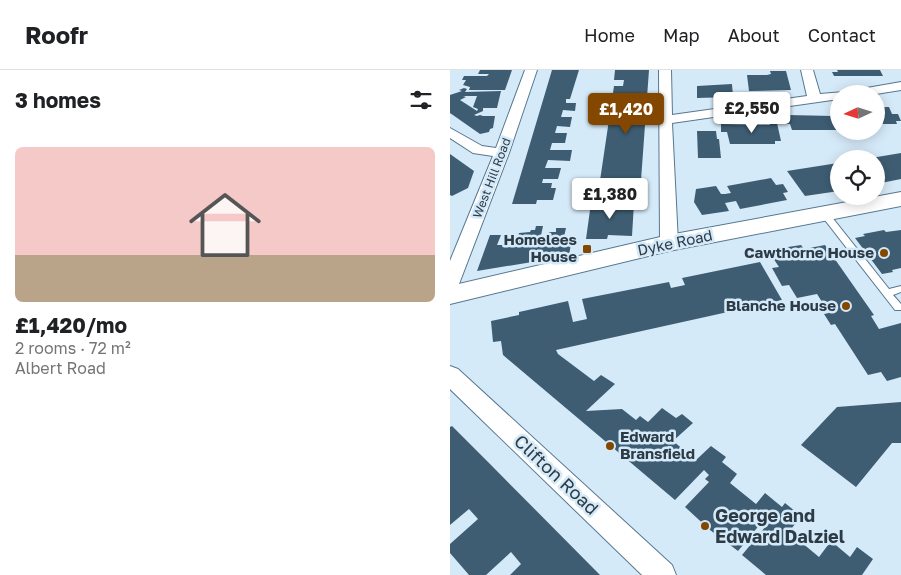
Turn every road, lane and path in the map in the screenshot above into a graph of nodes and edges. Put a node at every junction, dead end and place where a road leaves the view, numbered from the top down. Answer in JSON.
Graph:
{"nodes":[{"id":1,"x":531,"y":70,"type":"edge"},
{"id":2,"x":665,"y":70,"type":"edge"},
{"id":3,"x":808,"y":70,"type":"edge"},
{"id":4,"x":901,"y":86,"type":"edge"},
{"id":5,"x":885,"y":88,"type":"edge"},
{"id":6,"x":830,"y":96,"type":"edge"},
{"id":7,"x":815,"y":98,"type":"junction"},
{"id":8,"x":665,"y":120,"type":"junction"},
{"id":9,"x":450,"y":132,"type":"edge"},
{"id":10,"x":502,"y":153,"type":"junction"},
{"id":11,"x":901,"y":199,"type":"edge"},
{"id":12,"x":824,"y":212,"type":"junction"},
{"id":13,"x":669,"y":244,"type":"junction"},
{"id":14,"x":450,"y":284,"type":"edge"},
{"id":15,"x":901,"y":289,"type":"edge"},
{"id":16,"x":887,"y":293,"type":"junction"},
{"id":17,"x":450,"y":295,"type":"edge"},
{"id":18,"x":898,"y":307,"type":"dead end"},
{"id":19,"x":450,"y":375,"type":"edge"},
{"id":20,"x":662,"y":575,"type":"edge"}],
"edges":[{"from":1,"to":10,"type":"street","name":"West Hill Road"},
{"from":2,"to":8,"type":"street"},
{"from":3,"to":7,"type":"street"},
{"from":4,"to":5,"type":"street"},
{"from":6,"to":7,"type":"street"},
{"from":7,"to":8,"type":"street"},
{"from":8,"to":13,"type":"street"},
{"from":9,"to":10,"type":"street"},
{"from":10,"to":14,"type":"street","name":"West Hill Road"},
{"from":11,"to":12,"type":"main road","name":"Dyke Road"},
{"from":12,"to":13,"type":"main road","name":"Dyke Road"},
{"from":12,"to":16,"type":"lane"},
{"from":13,"to":17,"type":"main road","name":"Dyke Road"},
{"from":15,"to":16,"type":"lane"},
{"from":16,"to":18,"type":"lane"},
{"from":19,"to":20,"type":"street","name":"Clifton Road"}]}
